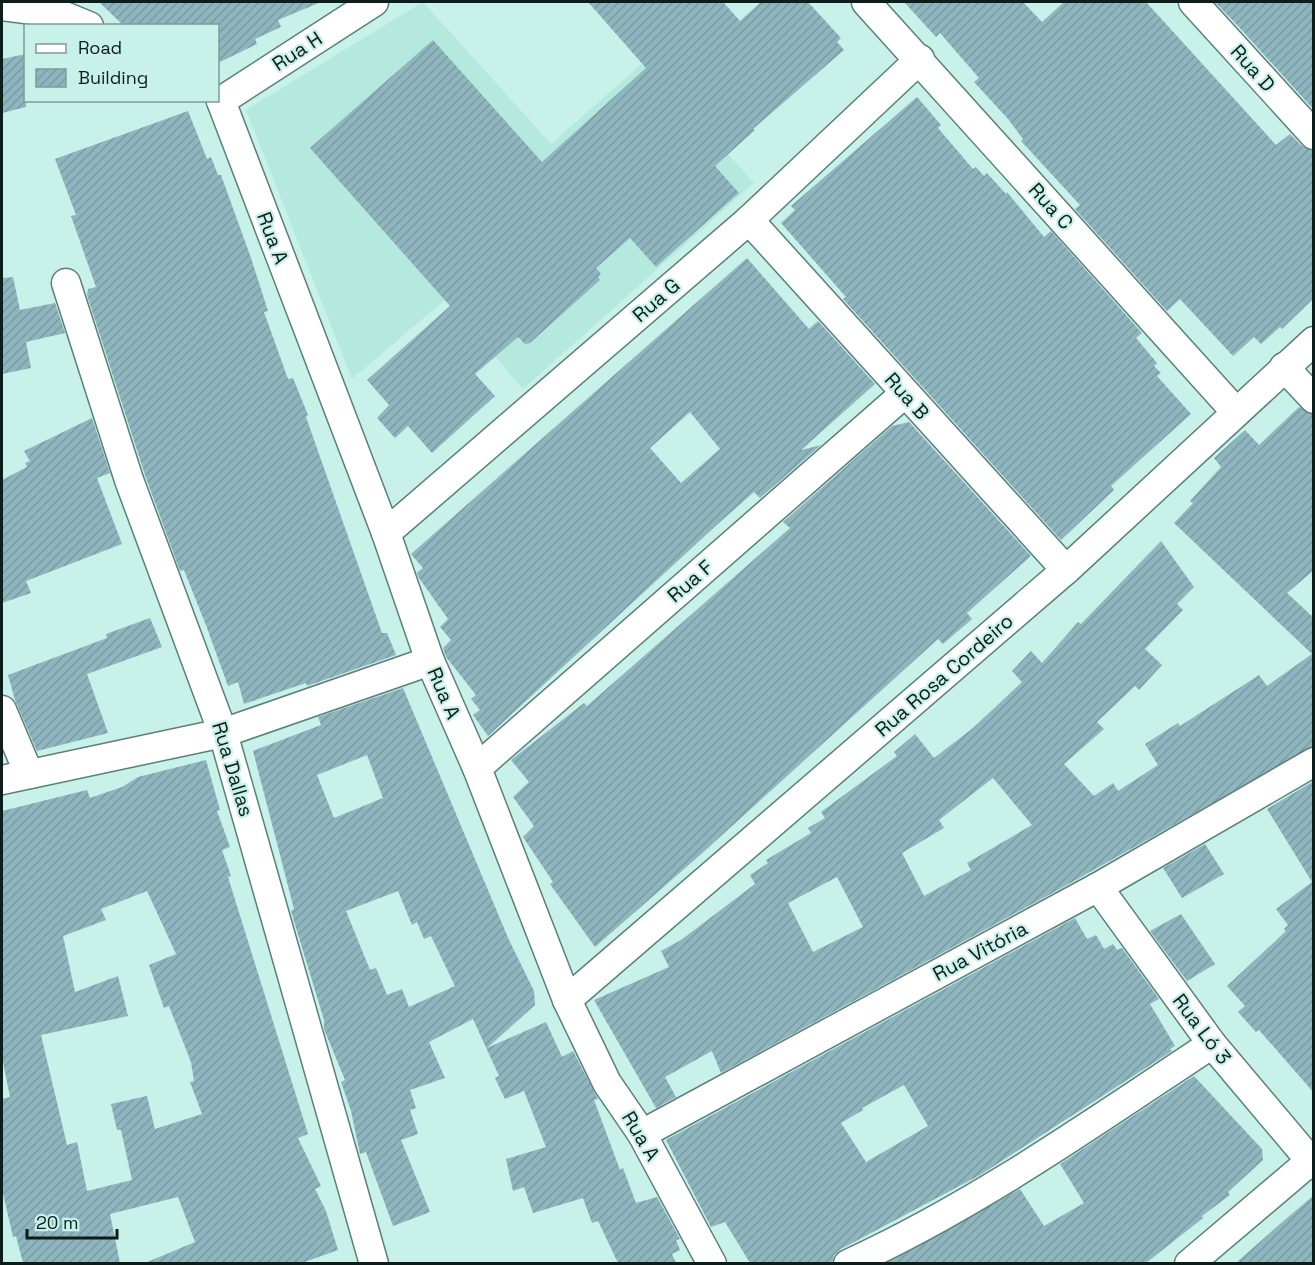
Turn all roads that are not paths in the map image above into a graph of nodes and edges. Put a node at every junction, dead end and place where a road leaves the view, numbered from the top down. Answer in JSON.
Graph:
{"nodes":[{"id":1,"x":866,"y":2,"type":"edge"},
{"id":2,"x":1193,"y":2,"type":"edge"},
{"id":3,"x":365,"y":4,"type":"edge"},
{"id":4,"x":2,"y":6,"type":"edge"},
{"id":5,"x":86,"y":17,"type":"edge"},
{"id":6,"x":920,"y":59,"type":"junction"},
{"id":7,"x":219,"y":100,"type":"edge"},
{"id":8,"x":1314,"y":135,"type":"edge"},
{"id":9,"x":749,"y":220,"type":"junction"},
{"id":10,"x":66,"y":283,"type":"dead end"},
{"id":11,"x":1314,"y":341,"type":"edge"},
{"id":12,"x":1284,"y":367,"type":"junction"},
{"id":13,"x":904,"y":394,"type":"junction"},
{"id":14,"x":1314,"y":399,"type":"edge"},
{"id":15,"x":1235,"y":411,"type":"junction"},
{"id":16,"x":386,"y":533,"type":"junction"},
{"id":17,"x":1066,"y":570,"type":"junction"},
{"id":18,"x":430,"y":662,"type":"junction"},
{"id":19,"x":2,"y":710,"type":"edge"},
{"id":20,"x":223,"y":733,"type":"junction"},
{"id":21,"x":1314,"y":762,"type":"edge"},
{"id":22,"x":477,"y":768,"type":"junction"},
{"id":23,"x":29,"y":774,"type":"junction"},
{"id":24,"x":2,"y":780,"type":"edge"},
{"id":25,"x":1098,"y":887,"type":"junction"},
{"id":26,"x":567,"y":1000,"type":"junction"},
{"id":27,"x":1212,"y":1044,"type":"junction"},
{"id":28,"x":642,"y":1134,"type":"junction"},
{"id":29,"x":1312,"y":1161,"type":"edge"},
{"id":30,"x":374,"y":1263,"type":"edge"},
{"id":31,"x":712,"y":1263,"type":"edge"},
{"id":32,"x":848,"y":1263,"type":"edge"},
{"id":33,"x":1189,"y":1263,"type":"edge"}],
"edges":[{"from":1,"to":6,"type":"street","name":"Rua C"},
{"from":2,"to":8,"type":"street","name":"Rua D"},
{"from":3,"to":7,"type":"street","name":"Rua H"},
{"from":4,"to":5,"type":"street"},
{"from":6,"to":9,"type":"street","name":"Rua G"},
{"from":6,"to":15,"type":"street","name":"Rua C"},
{"from":7,"to":16,"type":"street","name":"Rua A"},
{"from":9,"to":13,"type":"street","name":"Rua B"},
{"from":9,"to":16,"type":"street","name":"Rua G"},
{"from":10,"to":20,"type":"street","name":"Rua Dallas"},
{"from":11,"to":12,"type":"street","name":"Rua Rosa Cordeiro"},
{"from":12,"to":14,"type":"street"},
{"from":12,"to":15,"type":"street","name":"Rua Rosa Cordeiro"},
{"from":13,"to":17,"type":"street","name":"Rua B"},
{"from":13,"to":22,"type":"street","name":"Rua F"},
{"from":15,"to":17,"type":"street","name":"Rua Rosa Cordeiro"},
{"from":16,"to":18,"type":"street","name":"Rua A"},
{"from":17,"to":26,"type":"street","name":"Rua Rosa Cordeiro"},
{"from":18,"to":20,"type":"street"},
{"from":18,"to":22,"type":"street","name":"Rua A"},
{"from":19,"to":23,"type":"street"},
{"from":20,"to":23,"type":"street"},
{"from":20,"to":30,"type":"street","name":"Rua Dallas"},
{"from":21,"to":25,"type":"street","name":"Rua Vitória"},
{"from":22,"to":26,"type":"street","name":"Rua A"},
{"from":23,"to":24,"type":"street"},
{"from":25,"to":27,"type":"street","name":"Rua Ló 3"},
{"from":25,"to":28,"type":"street","name":"Rua Vitória"},
{"from":26,"to":28,"type":"street","name":"Rua A"},
{"from":27,"to":29,"type":"street","name":"Rua Ló 3"},
{"from":27,"to":32,"type":"street"},
{"from":28,"to":31,"type":"street","name":"Rua A"},
{"from":29,"to":33,"type":"street"}]}
